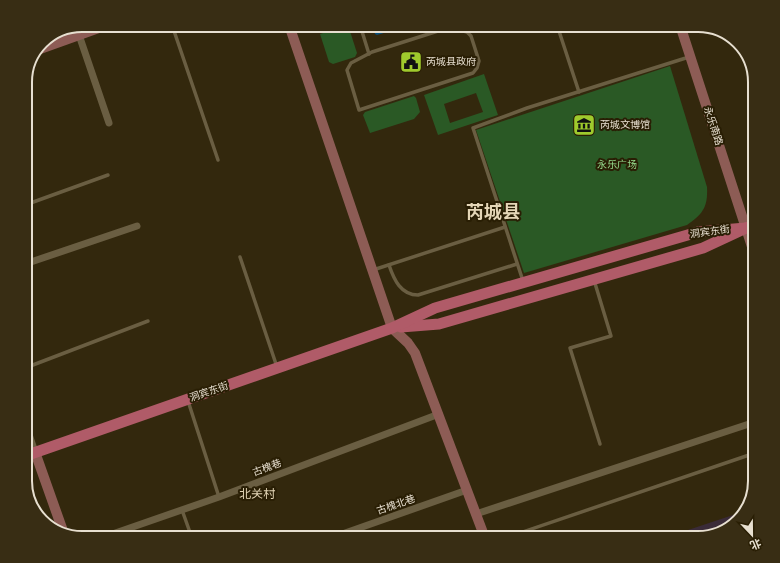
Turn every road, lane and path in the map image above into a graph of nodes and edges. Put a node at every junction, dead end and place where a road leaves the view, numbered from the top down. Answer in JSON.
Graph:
{"nodes":[{"id":1,"x":85,"y":32,"type":"edge"},
{"id":2,"x":174,"y":32,"type":"edge"},
{"id":3,"x":291,"y":32,"type":"edge"},
{"id":4,"x":362,"y":32,"type":"edge"},
{"id":5,"x":435,"y":32,"type":"edge"},
{"id":6,"x":467,"y":32,"type":"edge"},
{"id":7,"x":559,"y":32,"type":"edge"},
{"id":8,"x":682,"y":32,"type":"edge"},
{"id":9,"x":79,"y":34,"type":"junction"},
{"id":10,"x":48,"y":45,"type":"edge"},
{"id":11,"x":369,"y":54,"type":"junction"},
{"id":12,"x":690,"y":57,"type":"junction"},
{"id":13,"x":579,"y":92,"type":"junction"},
{"id":14,"x":109,"y":123,"type":"dead end"},
{"id":15,"x":218,"y":160,"type":"dead end"},
{"id":16,"x":108,"y":175,"type":"dead end"},
{"id":17,"x":32,"y":202,"type":"edge"},
{"id":18,"x":748,"y":216,"type":"edge"},
{"id":19,"x":137,"y":226,"type":"dead end"},
{"id":20,"x":505,"y":227,"type":"junction"},
{"id":21,"x":748,"y":227,"type":"edge"},
{"id":22,"x":748,"y":229,"type":"edge"},
{"id":23,"x":240,"y":257,"type":"dead end"},
{"id":24,"x":32,"y":262,"type":"edge"},
{"id":25,"x":517,"y":264,"type":"junction"},
{"id":26,"x":389,"y":265,"type":"junction"},
{"id":27,"x":372,"y":270,"type":"junction"},
{"id":28,"x":594,"y":279,"type":"junction"},
{"id":29,"x":523,"y":282,"type":"junction"},
{"id":30,"x":148,"y":321,"type":"dead end"},
{"id":31,"x":392,"y":328,"type":"junction"},
{"id":32,"x":32,"y":365,"type":"edge"},
{"id":33,"x":277,"y":368,"type":"junction"},
{"id":34,"x":188,"y":400,"type":"junction"},
{"id":35,"x":438,"y":414,"type":"junction"},
{"id":36,"x":748,"y":424,"type":"edge"},
{"id":37,"x":600,"y":444,"type":"dead end"},
{"id":38,"x":32,"y":453,"type":"edge"},
{"id":39,"x":748,"y":455,"type":"edge"},
{"id":40,"x":32,"y":459,"type":"edge"},
{"id":41,"x":467,"y":490,"type":"junction"},
{"id":42,"x":219,"y":497,"type":"junction"},
{"id":43,"x":182,"y":510,"type":"junction"},
{"id":44,"x":476,"y":514,"type":"junction"},
{"id":45,"x":59,"y":526,"type":"edge"},
{"id":46,"x":121,"y":531,"type":"edge"},
{"id":47,"x":190,"y":531,"type":"edge"},
{"id":48,"x":352,"y":531,"type":"edge"},
{"id":49,"x":482,"y":531,"type":"edge"},
{"id":50,"x":526,"y":531,"type":"edge"}],
"edges":[{"from":1,"to":9,"type":"street"},
{"from":2,"to":15,"type":"lane"},
{"from":3,"to":27,"type":"street"},
{"from":4,"to":11,"type":"lane"},
{"from":5,"to":11,"type":"lane"},
{"from":6,"to":11,"type":"lane"},
{"from":7,"to":13,"type":"lane"},
{"from":8,"to":12,"type":"street","name":"永乐南路"},
{"from":9,"to":10,"type":"street"},
{"from":9,"to":14,"type":"street"},
{"from":12,"to":13,"type":"lane"},
{"from":12,"to":18,"type":"street","name":"永乐南路"},
{"from":13,"to":20,"type":"lane"},
{"from":16,"to":17,"type":"lane"},
{"from":19,"to":24,"type":"street"},
{"from":20,"to":25,"type":"lane"},
{"from":20,"to":26,"type":"lane"},
{"from":21,"to":29,"type":"main road","name":"洞宾东街"},
{"from":22,"to":28,"type":"main road","name":"洞宾东街"},
{"from":23,"to":33,"type":"lane"},
{"from":25,"to":26,"type":"lane"},
{"from":25,"to":29,"type":"lane"},
{"from":26,"to":27,"type":"lane"},
{"from":27,"to":31,"type":"street"},
{"from":28,"to":31,"type":"main road","name":"洞宾东街"},
{"from":28,"to":37,"type":"lane"},
{"from":29,"to":31,"type":"main road","name":"洞宾东街"},
{"from":30,"to":32,"type":"lane"},
{"from":31,"to":33,"type":"main road","name":"洞宾东街"},
{"from":31,"to":35,"type":"street"},
{"from":33,"to":34,"type":"main road","name":"洞宾东街"},
{"from":34,"to":38,"type":"main road","name":"洞宾东街"},
{"from":34,"to":42,"type":"lane"},
{"from":35,"to":41,"type":"street"},
{"from":35,"to":42,"type":"street","name":"古槐巷"},
{"from":36,"to":44,"type":"street"},
{"from":39,"to":50,"type":"lane"},
{"from":40,"to":45,"type":"street"},
{"from":41,"to":44,"type":"street"},
{"from":41,"to":48,"type":"street","name":"古槐北巷"},
{"from":42,"to":43,"type":"street","name":"古槐巷"},
{"from":43,"to":46,"type":"street","name":"古槐巷"},
{"from":43,"to":47,"type":"lane"},
{"from":44,"to":49,"type":"street"}]}
